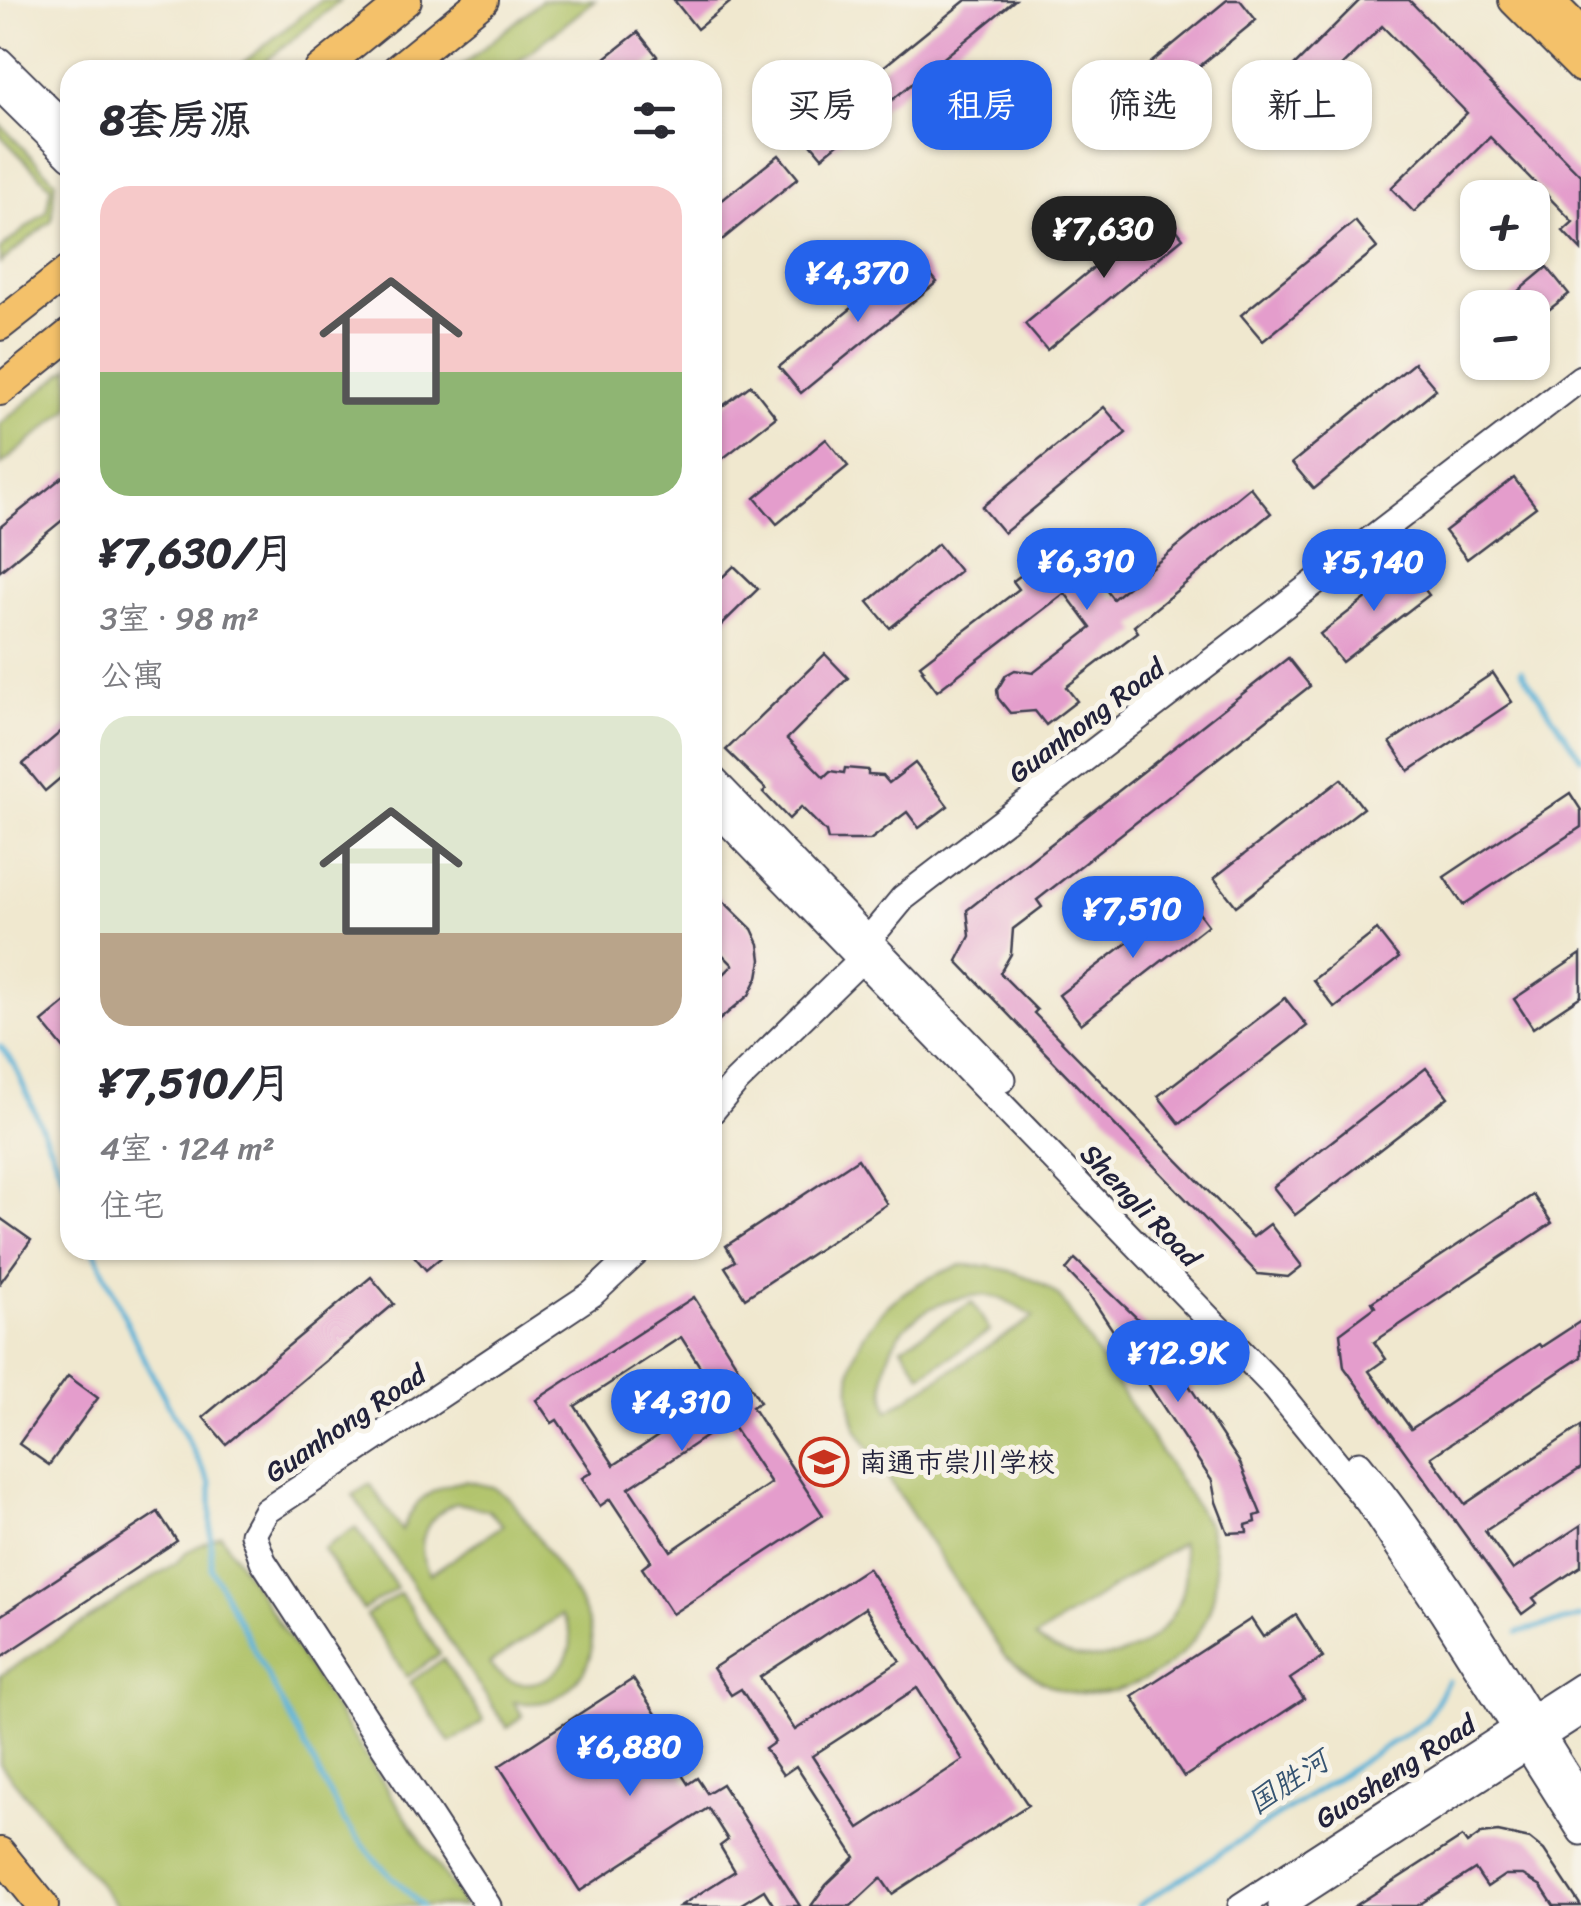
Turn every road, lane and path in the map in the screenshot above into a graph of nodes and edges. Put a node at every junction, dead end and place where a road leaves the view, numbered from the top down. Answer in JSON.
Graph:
{"nodes":[{"id":1,"x":406,"y":0,"type":"edge"},
{"id":2,"x":483,"y":0,"type":"edge"},
{"id":3,"x":1514,"y":0,"type":"edge"},
{"id":4,"x":1548,"y":0,"type":"edge"},
{"id":5,"x":1581,"y":33,"type":"edge"},
{"id":6,"x":332,"y":60,"type":"edge"},
{"id":7,"x":409,"y":60,"type":"edge"},
{"id":8,"x":0,"y":61,"type":"edge"},
{"id":9,"x":1581,"y":67,"type":"edge"},
{"id":10,"x":0,"y":88,"type":"edge"},
{"id":11,"x":60,"y":120,"type":"edge"},
{"id":12,"x":60,"y":148,"type":"edge"},
{"id":13,"x":60,"y":278,"type":"edge"},
{"id":14,"x":0,"y":324,"type":"edge"},
{"id":15,"x":60,"y":342,"type":"edge"},
{"id":16,"x":1581,"y":378,"type":"edge"},
{"id":17,"x":0,"y":390,"type":"edge"},
{"id":18,"x":722,"y":789,"type":"edge"},
{"id":19,"x":722,"y":815,"type":"edge"},
{"id":20,"x":867,"y":948,"type":"junction"},
{"id":21,"x":722,"y":1099,"type":"edge"},
{"id":22,"x":628,"y":1260,"type":"edge"},
{"id":23,"x":1581,"y":1686,"type":"edge"},
{"id":24,"x":1581,"y":1712,"type":"edge"},
{"id":25,"x":1530,"y":1733,"type":"junction"},
{"id":26,"x":1581,"y":1796,"type":"edge"},
{"id":27,"x":1581,"y":1832,"type":"edge"},
{"id":28,"x":0,"y":1853,"type":"edge"},
{"id":29,"x":42,"y":1906,"type":"edge"},
{"id":30,"x":488,"y":1906,"type":"edge"},
{"id":31,"x":1241,"y":1906,"type":"edge"},
{"id":32,"x":1281,"y":1906,"type":"edge"}],
"edges":[{"from":1,"to":6,"type":"main road"},
{"from":2,"to":7,"type":"main road"},
{"from":3,"to":9,"type":"main road"},
{"from":4,"to":5,"type":"main road"},
{"from":8,"to":11,"type":"street"},
{"from":10,"to":12,"type":"street"},
{"from":13,"to":14,"type":"main road"},
{"from":15,"to":17,"type":"main road"},
{"from":16,"to":20,"type":"street","name":"Guanhong Road"},
{"from":18,"to":20,"type":"street","name":"Shengli Road"},
{"from":19,"to":20,"type":"street","name":"Shengli Road"},
{"from":20,"to":21,"type":"street","name":"Guanhong Road"},
{"from":20,"to":25,"type":"street","name":"Shengli Road"},
{"from":22,"to":30,"type":"street","name":"Guanhong Road"},
{"from":23,"to":25,"type":"street","name":"Guosheng Road"},
{"from":24,"to":25,"type":"street","name":"Guosheng Road"},
{"from":25,"to":26,"type":"street","name":"Shengli Road"},
{"from":25,"to":27,"type":"street","name":"Shengli Road"},
{"from":25,"to":31,"type":"street","name":"Guosheng Road"},
{"from":25,"to":32,"type":"street","name":"Guosheng Road"},
{"from":28,"to":29,"type":"main road"}]}
